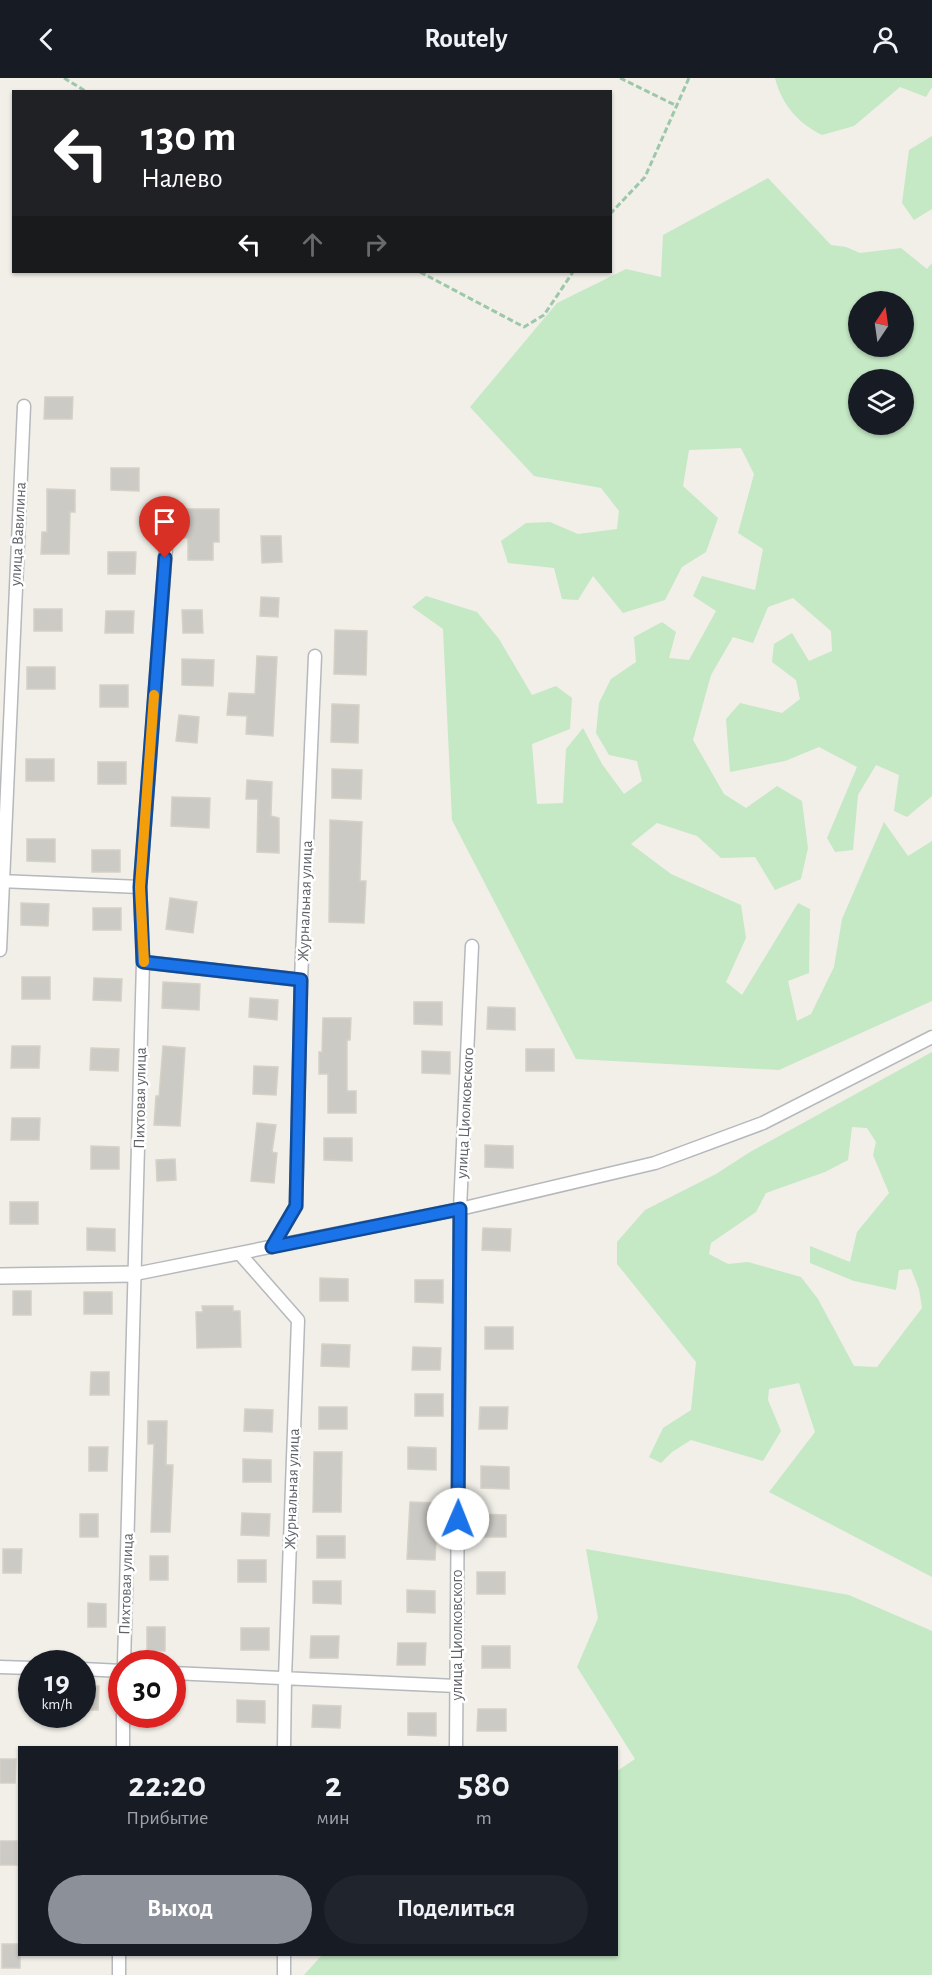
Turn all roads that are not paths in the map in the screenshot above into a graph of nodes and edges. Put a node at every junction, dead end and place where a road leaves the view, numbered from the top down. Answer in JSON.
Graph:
{"nodes":[{"id":1,"x":24,"y":406,"type":"dead end"},
{"id":2,"x":167,"y":534,"type":"dead end"},
{"id":3,"x":315,"y":656,"type":"dead end"},
{"id":4,"x":1,"y":881,"type":"edge"},
{"id":5,"x":140,"y":887,"type":"junction"},
{"id":6,"x":472,"y":946,"type":"dead end"},
{"id":7,"x":0,"y":950,"type":"edge"},
{"id":8,"x":143,"y":962,"type":"junction"},
{"id":9,"x":301,"y":980,"type":"junction"},
{"id":10,"x":932,"y":1037,"type":"edge"},
{"id":11,"x":460,"y":1209,"type":"junction"},
{"id":12,"x":272,"y":1247,"type":"junction"},
{"id":13,"x":240,"y":1254,"type":"junction"},
{"id":14,"x":135,"y":1274,"type":"junction"},
{"id":15,"x":0,"y":1276,"type":"edge"},
{"id":16,"x":124,"y":1650,"type":"edge"},
{"id":17,"x":0,"y":1667,"type":"edge"},
{"id":18,"x":18,"y":1668,"type":"edge"},
{"id":19,"x":186,"y":1674,"type":"edge"},
{"id":20,"x":285,"y":1679,"type":"junction"},
{"id":21,"x":456,"y":1686,"type":"junction"},
{"id":22,"x":123,"y":1728,"type":"edge"},
{"id":23,"x":123,"y":1746,"type":"edge"},
{"id":24,"x":284,"y":1746,"type":"edge"},
{"id":25,"x":456,"y":1746,"type":"edge"},
{"id":26,"x":119,"y":1956,"type":"edge"},
{"id":27,"x":284,"y":1956,"type":"edge"},
{"id":28,"x":119,"y":1975,"type":"edge"},
{"id":29,"x":284,"y":1975,"type":"edge"}],
"edges":[{"from":1,"to":4,"type":"street","name":"улица Вавилина"},
{"from":2,"to":5,"type":"street","name":"Пихтовая улица"},
{"from":3,"to":9,"type":"street","name":"Журнальная улица"},
{"from":4,"to":5,"type":"street"},
{"from":4,"to":7,"type":"street","name":"улица Вавилина"},
{"from":5,"to":8,"type":"street","name":"Пихтовая улица"},
{"from":6,"to":11,"type":"street","name":"улица Циолковского"},
{"from":8,"to":9,"type":"street"},
{"from":8,"to":14,"type":"street","name":"Пихтовая улица"},
{"from":9,"to":12,"type":"street","name":"Журнальная улица"},
{"from":10,"to":11,"type":"street"},
{"from":11,"to":12,"type":"street"},
{"from":11,"to":21,"type":"street","name":"улица Циолковского"},
{"from":12,"to":13,"type":"street"},
{"from":13,"to":14,"type":"street"},
{"from":13,"to":20,"type":"street","name":"Журнальная улица"},
{"from":14,"to":15,"type":"street"},
{"from":14,"to":16,"type":"street","name":"Пихтовая улица"},
{"from":17,"to":18,"type":"street"},
{"from":19,"to":20,"type":"street"},
{"from":20,"to":21,"type":"street"},
{"from":20,"to":24,"type":"street","name":"Журнальная улица"},
{"from":21,"to":25,"type":"street","name":"улица Циолковского"},
{"from":22,"to":23,"type":"street"},
{"from":26,"to":28,"type":"street"},
{"from":27,"to":29,"type":"street"}]}
